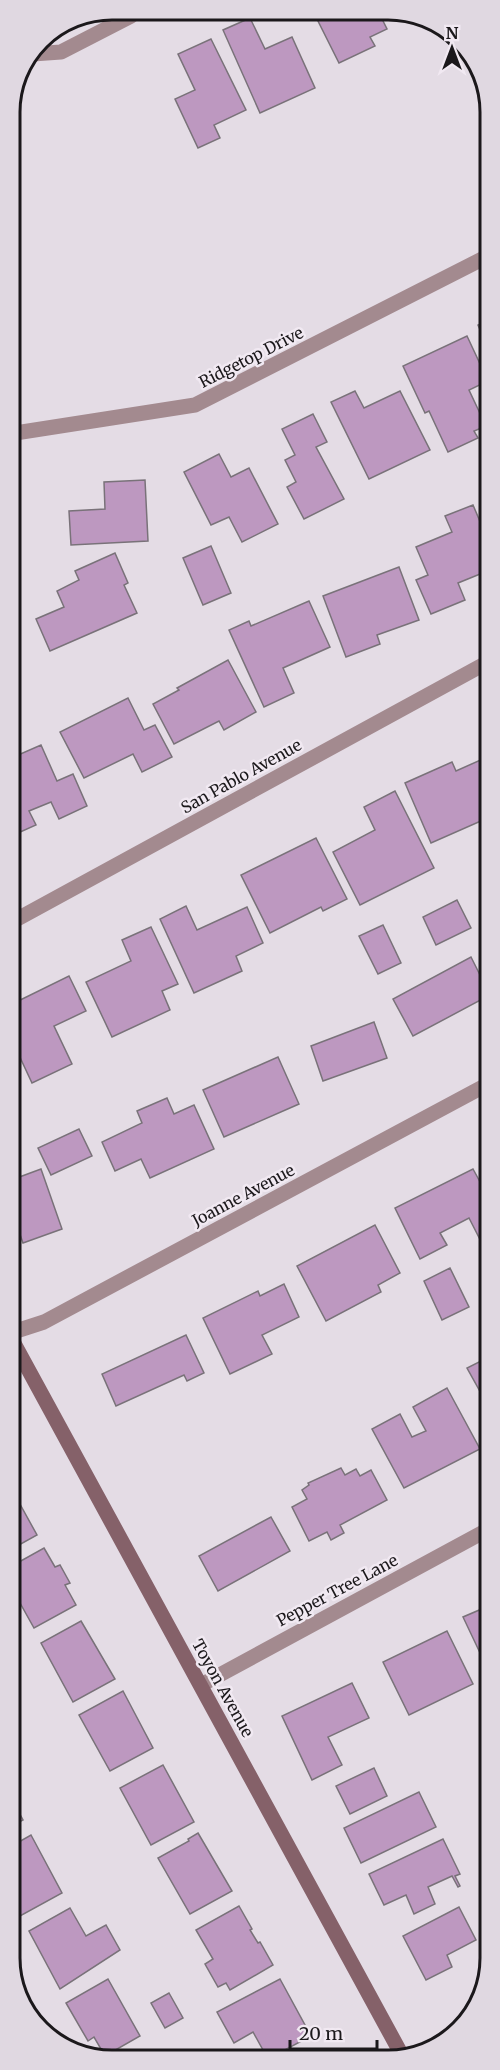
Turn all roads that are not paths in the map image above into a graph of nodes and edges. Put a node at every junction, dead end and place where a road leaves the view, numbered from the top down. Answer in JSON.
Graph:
{"nodes":[{"id":1,"x":125,"y":19,"type":"edge"},
{"id":2,"x":41,"y":53,"type":"edge"},
{"id":3,"x":481,"y":260,"type":"edge"},
{"id":4,"x":20,"y":432,"type":"edge"},
{"id":5,"x":481,"y":666,"type":"edge"},
{"id":6,"x":20,"y":917,"type":"edge"},
{"id":7,"x":480,"y":1088,"type":"edge"},
{"id":8,"x":19,"y":1331,"type":"edge"},
{"id":9,"x":19,"y":1351,"type":"edge"},
{"id":10,"x":480,"y":1534,"type":"edge"},
{"id":11,"x":201,"y":1685,"type":"junction"},
{"id":12,"x":399,"y":2050,"type":"edge"}],
"edges":[{"from":1,"to":2,"type":"street"},
{"from":3,"to":4,"type":"street","name":"Ridgetop Drive"},
{"from":5,"to":6,"type":"street","name":"San Pablo Avenue"},
{"from":7,"to":8,"type":"street","name":"Joanne Avenue"},
{"from":9,"to":11,"type":"street","name":"Toyon Avenue"},
{"from":10,"to":11,"type":"street","name":"Pepper Tree Lane"},
{"from":11,"to":12,"type":"street","name":"Toyon Avenue"}]}
